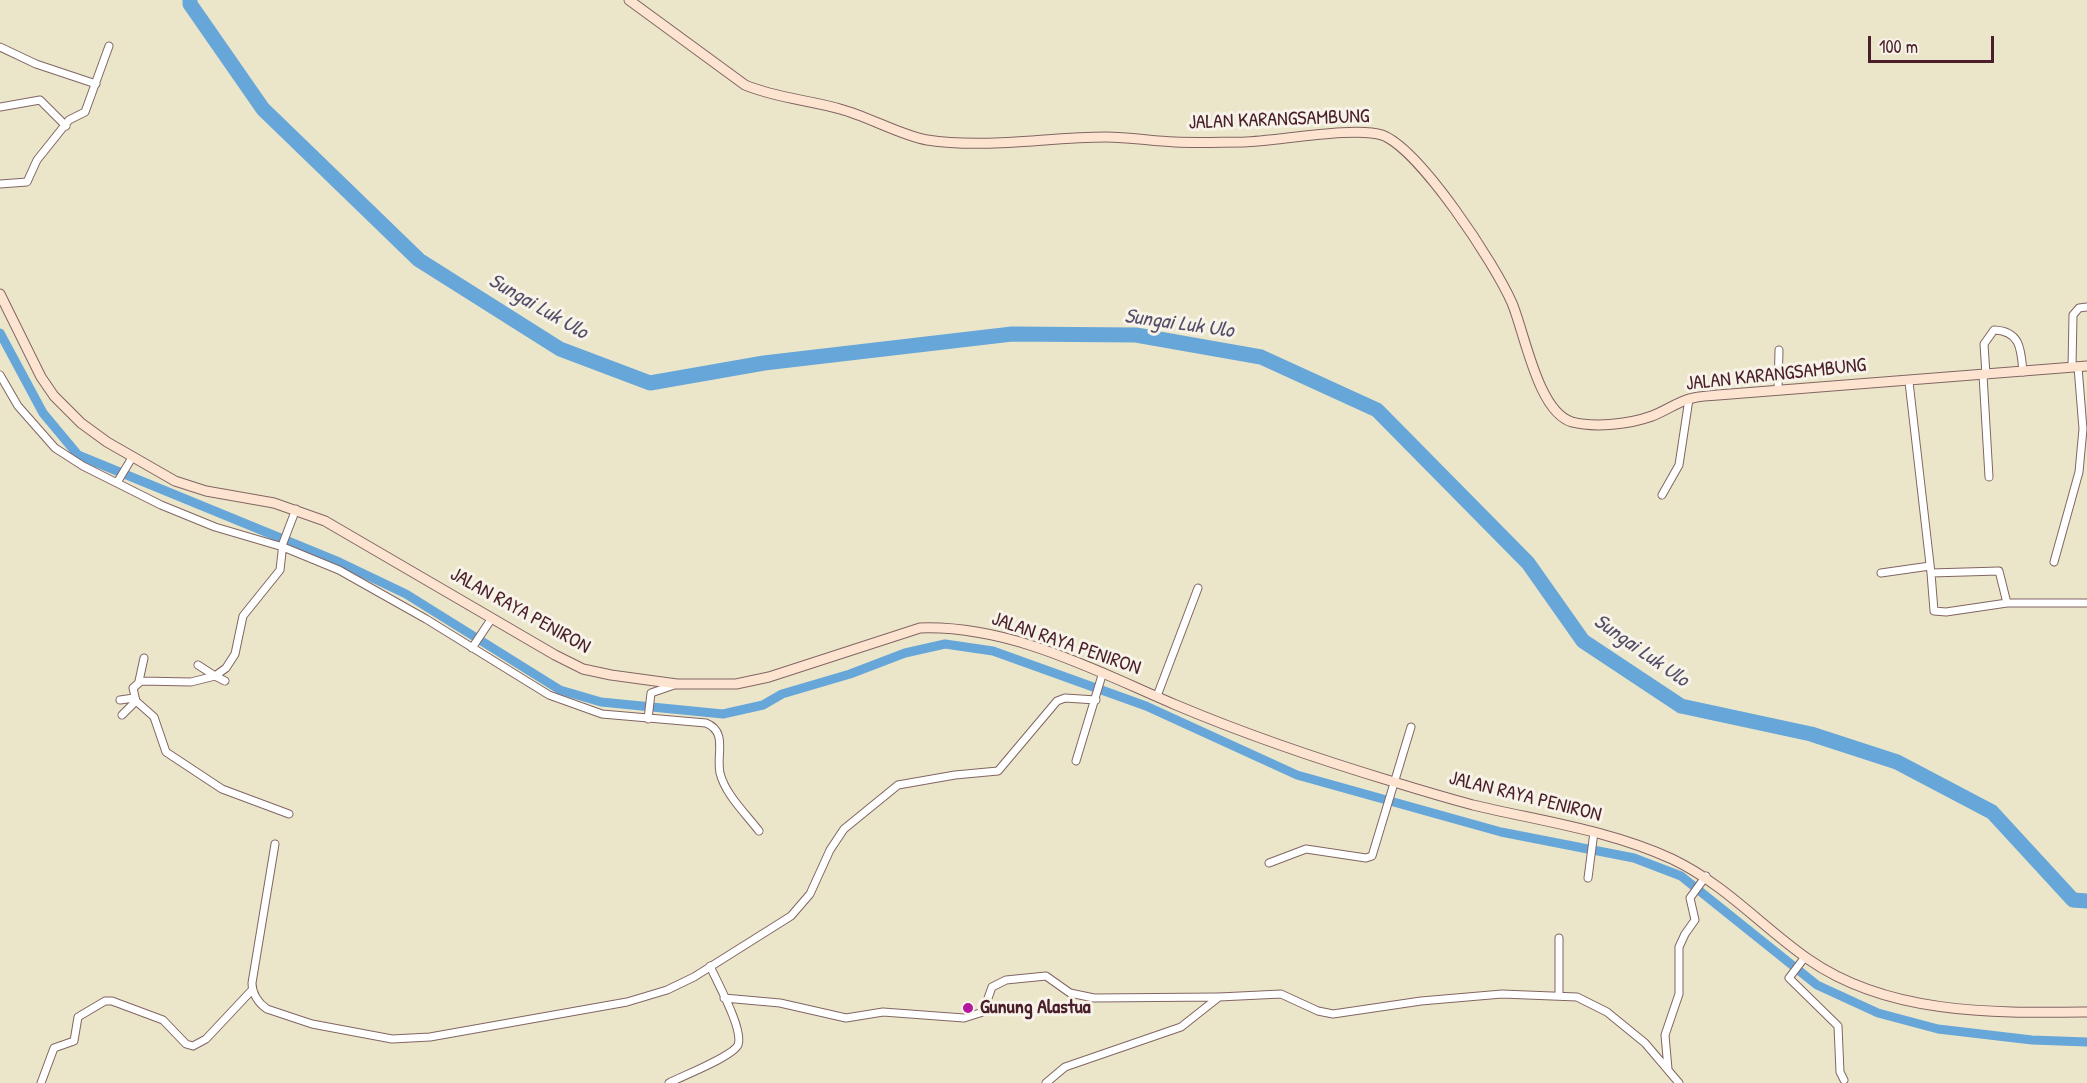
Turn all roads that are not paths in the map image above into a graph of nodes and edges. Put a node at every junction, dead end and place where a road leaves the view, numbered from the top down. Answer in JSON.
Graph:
{"nodes":[{"id":1,"x":629,"y":0,"type":"edge"},
{"id":2,"x":109,"y":46,"type":"dead end"},
{"id":3,"x":0,"y":47,"type":"edge"},
{"id":4,"x":96,"y":84,"type":"junction"},
{"id":5,"x":0,"y":106,"type":"edge"},
{"id":6,"x":66,"y":126,"type":"junction"},
{"id":7,"x":0,"y":184,"type":"edge"},
{"id":8,"x":0,"y":294,"type":"edge"},
{"id":9,"x":2087,"y":307,"type":"edge"},
{"id":10,"x":1779,"y":350,"type":"dead end"},
{"id":11,"x":2076,"y":364,"type":"edge"},
{"id":12,"x":2023,"y":369,"type":"junction"},
{"id":13,"x":1984,"y":373,"type":"junction"},
{"id":14,"x":0,"y":375,"type":"edge"},
{"id":15,"x":1910,"y":382,"type":"junction"},
{"id":16,"x":1778,"y":388,"type":"junction"},
{"id":17,"x":1689,"y":399,"type":"junction"},
{"id":18,"x":131,"y":459,"type":"junction"},
{"id":19,"x":1989,"y":477,"type":"dead end"},
{"id":20,"x":119,"y":479,"type":"junction"},
{"id":21,"x":1662,"y":495,"type":"dead end"},
{"id":22,"x":296,"y":508,"type":"junction"},
{"id":23,"x":283,"y":545,"type":"junction"},
{"id":24,"x":2054,"y":562,"type":"dead end"},
{"id":25,"x":1931,"y":569,"type":"junction"},
{"id":26,"x":1881,"y":573,"type":"dead end"},
{"id":27,"x":1198,"y":588,"type":"dead end"},
{"id":28,"x":2007,"y":603,"type":"junction"},
{"id":29,"x":2087,"y":603,"type":"edge"},
{"id":30,"x":492,"y":618,"type":"junction"},
{"id":31,"x":474,"y":646,"type":"junction"},
{"id":32,"x":144,"y":658,"type":"dead end"},
{"id":33,"x":198,"y":664,"type":"dead end"},
{"id":34,"x":1103,"y":672,"type":"junction"},
{"id":35,"x":215,"y":676,"type":"junction"},
{"id":36,"x":139,"y":681,"type":"junction"},
{"id":37,"x":225,"y":681,"type":"dead end"},
{"id":38,"x":677,"y":684,"type":"junction"},
{"id":39,"x":1157,"y":696,"type":"junction"},
{"id":40,"x":1096,"y":698,"type":"junction"},
{"id":41,"x":135,"y":699,"type":"junction"},
{"id":42,"x":120,"y":700,"type":"dead end"},
{"id":43,"x":122,"y":716,"type":"dead end"},
{"id":44,"x":649,"y":716,"type":"junction"},
{"id":45,"x":1411,"y":727,"type":"dead end"},
{"id":46,"x":1076,"y":761,"type":"dead end"},
{"id":47,"x":1394,"y":782,"type":"junction"},
{"id":48,"x":289,"y":814,"type":"dead end"},
{"id":49,"x":759,"y":831,"type":"dead end"},
{"id":50,"x":1593,"y":837,"type":"junction"},
{"id":51,"x":275,"y":844,"type":"dead end"},
{"id":52,"x":1269,"y":863,"type":"dead end"},
{"id":53,"x":1706,"y":876,"type":"junction"},
{"id":54,"x":1588,"y":878,"type":"dead end"},
{"id":55,"x":1560,"y":938,"type":"dead end"},
{"id":56,"x":1802,"y":961,"type":"junction"},
{"id":57,"x":710,"y":966,"type":"junction"},
{"id":58,"x":252,"y":990,"type":"junction"},
{"id":59,"x":1559,"y":995,"type":"junction"},
{"id":60,"x":1219,"y":997,"type":"junction"},
{"id":61,"x":724,"y":998,"type":"junction"},
{"id":62,"x":2087,"y":1012,"type":"edge"},
{"id":63,"x":1668,"y":1069,"type":"junction"},
{"id":64,"x":1844,"y":1080,"type":"dead end"},
{"id":65,"x":41,"y":1083,"type":"edge"},
{"id":66,"x":669,"y":1083,"type":"edge"},
{"id":67,"x":1046,"y":1083,"type":"edge"},
{"id":68,"x":1679,"y":1083,"type":"edge"}],
"edges":[{"from":1,"to":17,"type":"main road","name":"JALAN KARANGSAMBUNG"},
{"from":2,"to":4,"type":"street"},
{"from":3,"to":4,"type":"street"},
{"from":4,"to":6,"type":"street"},
{"from":5,"to":6,"type":"street"},
{"from":6,"to":7,"type":"street"},
{"from":8,"to":18,"type":"main road","name":"JALAN RAYA PENIRON"},
{"from":9,"to":11,"type":"street"},
{"from":10,"to":16,"type":"street"},
{"from":11,"to":12,"type":"main road","name":"JALAN KARANGSAMBUNG"},
{"from":11,"to":24,"type":"street"},
{"from":12,"to":13,"type":"main road","name":"JALAN KARANGSAMBUNG"},
{"from":12,"to":13,"type":"street"},
{"from":13,"to":15,"type":"main road","name":"JALAN KARANGSAMBUNG"},
{"from":13,"to":19,"type":"street"},
{"from":14,"to":20,"type":"street"},
{"from":15,"to":16,"type":"main road","name":"JALAN KARANGSAMBUNG"},
{"from":15,"to":25,"type":"street"},
{"from":16,"to":17,"type":"main road","name":"JALAN KARANGSAMBUNG"},
{"from":17,"to":21,"type":"street"},
{"from":18,"to":20,"type":"street"},
{"from":18,"to":22,"type":"main road","name":"JALAN RAYA PENIRON"},
{"from":20,"to":23,"type":"street"},
{"from":22,"to":23,"type":"street"},
{"from":22,"to":30,"type":"main road","name":"JALAN RAYA PENIRON"},
{"from":23,"to":31,"type":"street"},
{"from":23,"to":35,"type":"street"},
{"from":25,"to":26,"type":"street"},
{"from":25,"to":28,"type":"street"},
{"from":25,"to":28,"type":"street"},
{"from":27,"to":39,"type":"street"},
{"from":28,"to":29,"type":"street"},
{"from":30,"to":31,"type":"street"},
{"from":30,"to":38,"type":"main road","name":"JALAN RAYA PENIRON"},
{"from":31,"to":44,"type":"street"},
{"from":32,"to":36,"type":"street"},
{"from":33,"to":35,"type":"street"},
{"from":34,"to":38,"type":"main road","name":"JALAN RAYA PENIRON"},
{"from":34,"to":39,"type":"main road","name":"JALAN RAYA PENIRON"},
{"from":34,"to":40,"type":"street"},
{"from":35,"to":36,"type":"street"},
{"from":35,"to":37,"type":"street"},
{"from":36,"to":41,"type":"street"},
{"from":38,"to":44,"type":"street"},
{"from":39,"to":47,"type":"main road","name":"JALAN RAYA PENIRON"},
{"from":40,"to":46,"type":"street"},
{"from":40,"to":57,"type":"street"},
{"from":41,"to":42,"type":"street"},
{"from":41,"to":43,"type":"street"},
{"from":41,"to":48,"type":"street"},
{"from":44,"to":49,"type":"street"},
{"from":45,"to":47,"type":"street"},
{"from":47,"to":50,"type":"main road","name":"JALAN RAYA PENIRON"},
{"from":47,"to":52,"type":"street"},
{"from":50,"to":53,"type":"main road","name":"JALAN RAYA PENIRON"},
{"from":50,"to":54,"type":"street"},
{"from":51,"to":58,"type":"street"},
{"from":53,"to":56,"type":"main road","name":"JALAN RAYA PENIRON"},
{"from":53,"to":63,"type":"street"},
{"from":55,"to":59,"type":"street"},
{"from":56,"to":62,"type":"main road","name":"JALAN RAYA PENIRON"},
{"from":56,"to":64,"type":"street"},
{"from":57,"to":58,"type":"street"},
{"from":57,"to":61,"type":"street"},
{"from":58,"to":65,"type":"street"},
{"from":59,"to":60,"type":"street"},
{"from":59,"to":63,"type":"street"},
{"from":60,"to":61,"type":"street"},
{"from":60,"to":67,"type":"street"},
{"from":61,"to":66,"type":"street"},
{"from":63,"to":68,"type":"street"}]}
